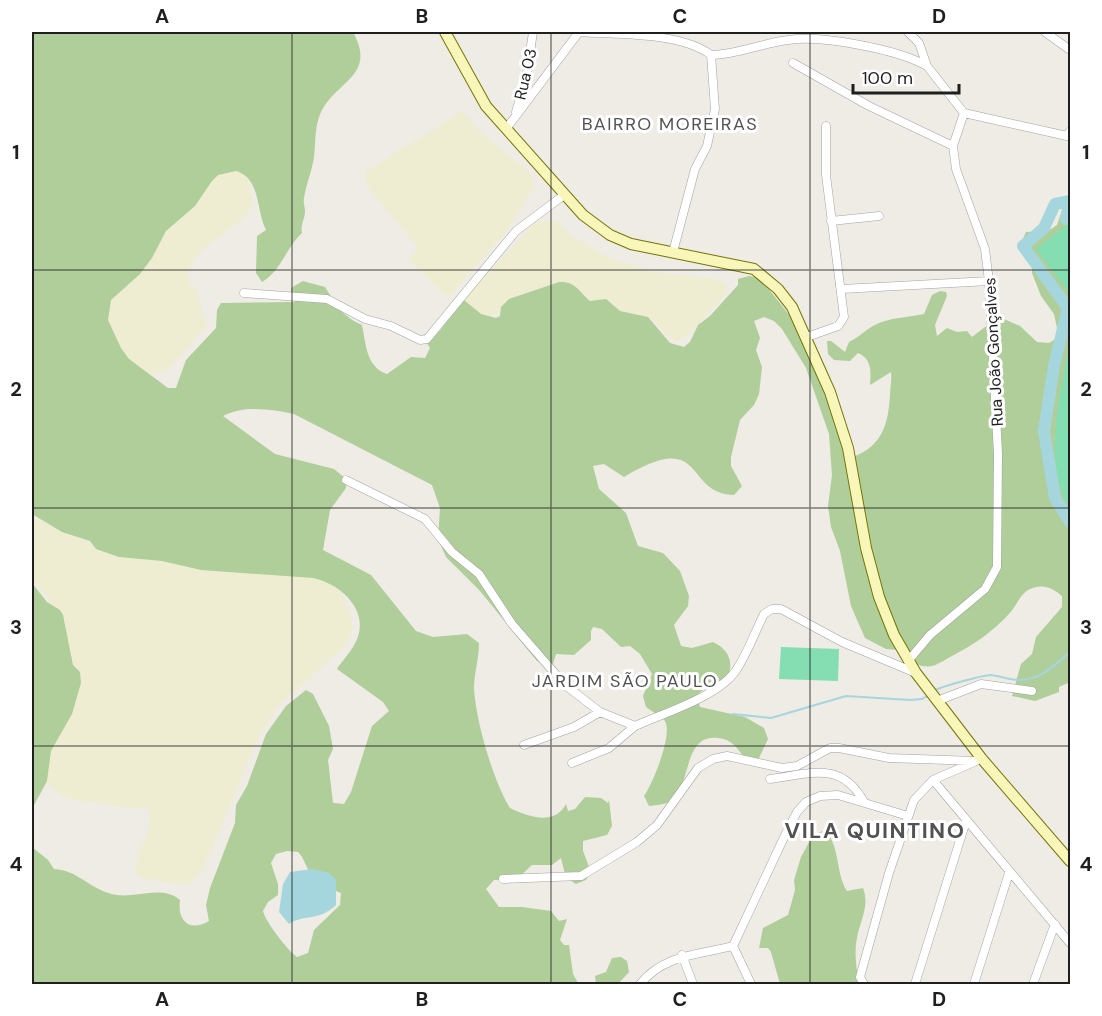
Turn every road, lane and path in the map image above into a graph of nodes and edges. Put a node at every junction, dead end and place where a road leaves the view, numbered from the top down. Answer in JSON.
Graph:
{"nodes":[{"id":1,"x":445,"y":32,"type":"edge"},
{"id":2,"x":533,"y":32,"type":"edge"},
{"id":3,"x":580,"y":32,"type":"edge"},
{"id":4,"x":909,"y":32,"type":"edge"},
{"id":5,"x":1045,"y":32,"type":"edge"},
{"id":6,"x":798,"y":35,"type":"edge"},
{"id":7,"x":1071,"y":50,"type":"edge"},
{"id":8,"x":711,"y":55,"type":"junction"},
{"id":9,"x":793,"y":63,"type":"dead end"},
{"id":10,"x":927,"y":66,"type":"junction"},
{"id":11,"x":964,"y":113,"type":"junction"},
{"id":12,"x":515,"y":116,"type":"junction"},
{"id":13,"x":826,"y":126,"type":"dead end"},
{"id":14,"x":506,"y":129,"type":"junction"},
{"id":15,"x":1071,"y":131,"type":"edge"},
{"id":16,"x":953,"y":146,"type":"junction"},
{"id":17,"x":564,"y":195,"type":"junction"},
{"id":18,"x":879,"y":216,"type":"dead end"},
{"id":19,"x":831,"y":220,"type":"junction"},
{"id":20,"x":673,"y":252,"type":"junction"},
{"id":21,"x":989,"y":281,"type":"junction"},
{"id":22,"x":842,"y":290,"type":"junction"},
{"id":23,"x":244,"y":293,"type":"dead end"},
{"id":24,"x":807,"y":337,"type":"junction"},
{"id":25,"x":346,"y":480,"type":"dead end"},
{"id":26,"x":908,"y":661,"type":"junction"},
{"id":27,"x":919,"y":677,"type":"junction"},
{"id":28,"x":1032,"y":691,"type":"dead end"},
{"id":29,"x":936,"y":700,"type":"junction"},
{"id":30,"x":600,"y":712,"type":"junction"},
{"id":31,"x":635,"y":726,"type":"junction"},
{"id":32,"x":524,"y":745,"type":"dead end"},
{"id":33,"x":979,"y":760,"type":"junction"},
{"id":34,"x":572,"y":763,"type":"dead end"},
{"id":35,"x":770,"y":779,"type":"dead end"},
{"id":36,"x":933,"y":780,"type":"junction"},
{"id":37,"x":864,"y":802,"type":"junction"},
{"id":38,"x":908,"y":816,"type":"junction"},
{"id":39,"x":966,"y":821,"type":"junction"},
{"id":40,"x":1071,"y":861,"type":"edge"},
{"id":41,"x":1009,"y":873,"type":"junction"},
{"id":42,"x":503,"y":879,"type":"dead end"},
{"id":43,"x":1054,"y":924,"type":"junction"},
{"id":44,"x":1071,"y":943,"type":"edge"},
{"id":45,"x":734,"y":946,"type":"junction"},
{"id":46,"x":682,"y":955,"type":"junction"},
{"id":47,"x":862,"y":981,"type":"edge"},
{"id":48,"x":640,"y":984,"type":"edge"},
{"id":49,"x":693,"y":984,"type":"edge"},
{"id":50,"x":751,"y":984,"type":"edge"},
{"id":51,"x":915,"y":984,"type":"edge"},
{"id":52,"x":974,"y":984,"type":"edge"},
{"id":53,"x":1033,"y":984,"type":"edge"}],
"edges":[{"from":1,"to":14,"type":"main road"},
{"from":2,"to":12,"type":"street","name":"Rua 03"},
{"from":3,"to":8,"type":"street"},
{"from":3,"to":12,"type":"street"},
{"from":4,"to":10,"type":"street"},
{"from":5,"to":7,"type":"street"},
{"from":6,"to":8,"type":"street"},
{"from":6,"to":10,"type":"street"},
{"from":8,"to":20,"type":"street"},
{"from":9,"to":16,"type":"street"},
{"from":10,"to":11,"type":"street"},
{"from":11,"to":15,"type":"street"},
{"from":11,"to":16,"type":"street","name":"Rua João Gonçalves"},
{"from":12,"to":14,"type":"street"},
{"from":13,"to":19,"type":"street"},
{"from":14,"to":17,"type":"main road"},
{"from":16,"to":21,"type":"street","name":"Rua João Gonçalves"},
{"from":17,"to":20,"type":"main road"},
{"from":17,"to":23,"type":"street"},
{"from":18,"to":19,"type":"street"},
{"from":19,"to":22,"type":"street"},
{"from":20,"to":24,"type":"main road"},
{"from":21,"to":22,"type":"street"},
{"from":21,"to":26,"type":"street","name":"Rua João Gonçalves"},
{"from":22,"to":24,"type":"street"},
{"from":24,"to":26,"type":"main road"},
{"from":25,"to":30,"type":"street"},
{"from":26,"to":27,"type":"main road"},
{"from":27,"to":29,"type":"main road"},
{"from":27,"to":31,"type":"street"},
{"from":28,"to":29,"type":"street"},
{"from":29,"to":33,"type":"main road"},
{"from":30,"to":31,"type":"street"},
{"from":30,"to":32,"type":"street"},
{"from":31,"to":34,"type":"street"},
{"from":33,"to":36,"type":"street"},
{"from":33,"to":40,"type":"main road"},
{"from":33,"to":42,"type":"street"},
{"from":35,"to":37,"type":"street"},
{"from":36,"to":38,"type":"street"},
{"from":36,"to":39,"type":"street"},
{"from":37,"to":38,"type":"street"},
{"from":37,"to":45,"type":"street"},
{"from":38,"to":47,"type":"street"},
{"from":39,"to":41,"type":"street"},
{"from":39,"to":51,"type":"street"},
{"from":41,"to":43,"type":"street"},
{"from":41,"to":52,"type":"street"},
{"from":43,"to":44,"type":"street"},
{"from":43,"to":53,"type":"street"},
{"from":45,"to":46,"type":"street"},
{"from":45,"to":50,"type":"street"},
{"from":46,"to":48,"type":"street"},
{"from":46,"to":49,"type":"street"}]}
